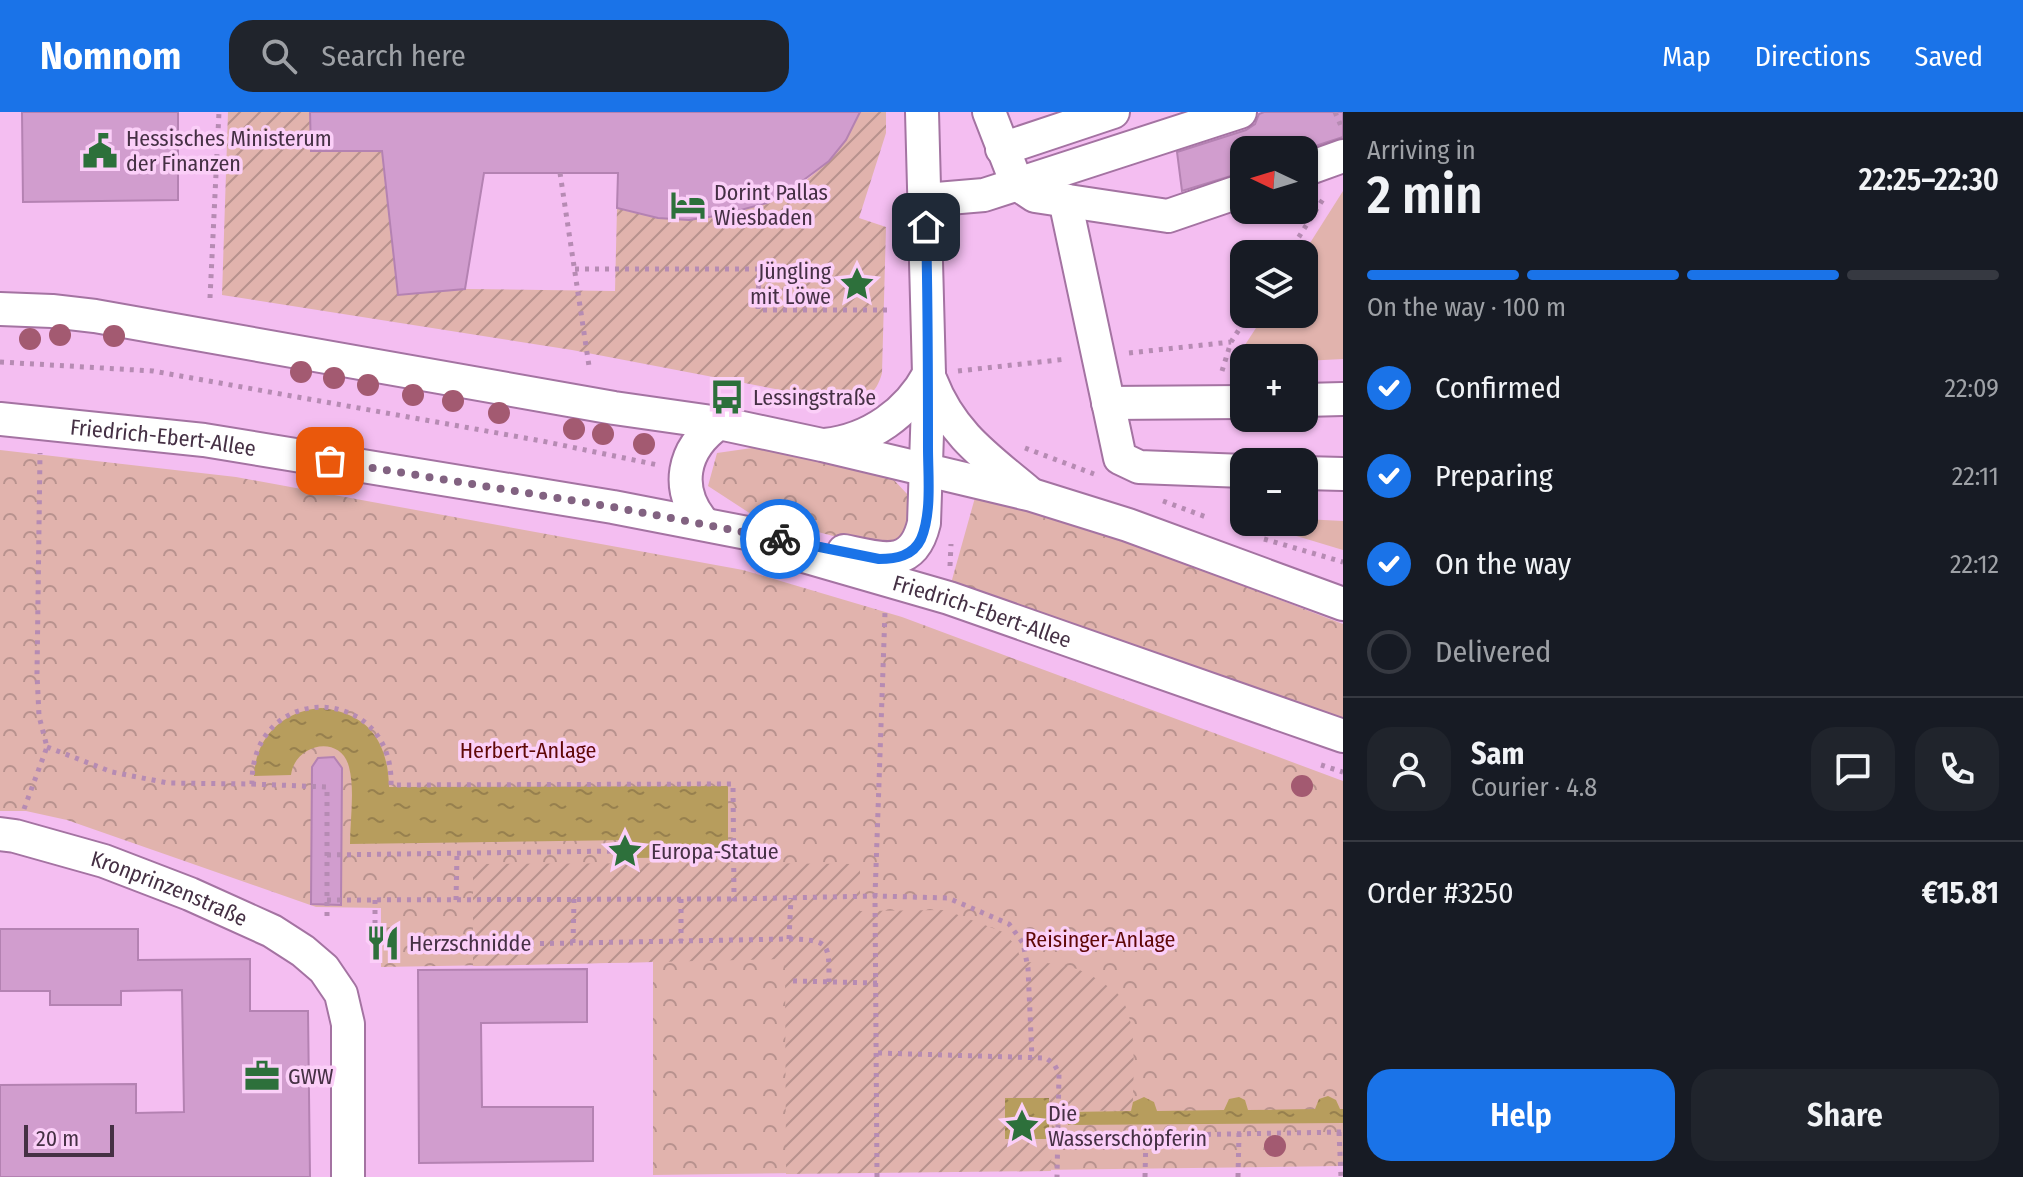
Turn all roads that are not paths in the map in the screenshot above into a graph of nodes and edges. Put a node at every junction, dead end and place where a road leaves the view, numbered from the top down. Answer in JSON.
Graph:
{"nodes":[{"id":1,"x":922,"y":112,"type":"edge"},
{"id":2,"x":989,"y":112,"type":"edge"},
{"id":3,"x":1113,"y":112,"type":"edge"},
{"id":4,"x":1226,"y":115,"type":"edge"},
{"id":5,"x":1002,"y":149,"type":"junction"},
{"id":6,"x":1343,"y":156,"type":"edge"},
{"id":7,"x":1318,"y":165,"type":"edge"},
{"id":8,"x":1017,"y":184,"type":"junction"},
{"id":9,"x":1230,"y":195,"type":"edge"},
{"id":10,"x":925,"y":200,"type":"junction"},
{"id":11,"x":1065,"y":200,"type":"junction"},
{"id":12,"x":0,"y":309,"type":"edge"},
{"id":13,"x":929,"y":374,"type":"junction"},
{"id":14,"x":1343,"y":399,"type":"edge"},
{"id":15,"x":1318,"y":400,"type":"edge"},
{"id":16,"x":1230,"y":402,"type":"edge"},
{"id":17,"x":1108,"y":403,"type":"junction"},
{"id":18,"x":0,"y":419,"type":"edge"},
{"id":19,"x":719,"y":423,"type":"junction"},
{"id":20,"x":822,"y":445,"type":"junction"},
{"id":21,"x":1230,"y":470,"type":"edge"},
{"id":22,"x":928,"y":471,"type":"junction"},
{"id":23,"x":1318,"y":473,"type":"edge"},
{"id":24,"x":1343,"y":474,"type":"edge"},
{"id":25,"x":1032,"y":495,"type":"junction"},
{"id":26,"x":704,"y":524,"type":"junction"},
{"id":27,"x":747,"y":533,"type":"junction"},
{"id":28,"x":1343,"y":604,"type":"edge"},
{"id":29,"x":1343,"y":736,"type":"edge"},
{"id":30,"x":11,"y":824,"type":"edge"},
{"id":31,"x":348,"y":1177,"type":"edge"}],
"edges":[{"from":1,"to":10,"type":"street"},
{"from":2,"to":5,"type":"street"},
{"from":3,"to":5,"type":"street"},
{"from":4,"to":8,"type":"street"},
{"from":5,"to":8,"type":"street"},
{"from":6,"to":7,"type":"street"},
{"from":8,"to":10,"type":"street"},
{"from":8,"to":11,"type":"street"},
{"from":9,"to":11,"type":"street"},
{"from":10,"to":13,"type":"street"},
{"from":11,"to":17,"type":"street"},
{"from":12,"to":19,"type":"street"},
{"from":13,"to":20,"type":"street"},
{"from":13,"to":22,"type":"street"},
{"from":13,"to":25,"type":"street"},
{"from":14,"to":15,"type":"street"},
{"from":16,"to":17,"type":"street"},
{"from":17,"to":21,"type":"street"},
{"from":18,"to":26,"type":"street","name":"Friedrich-Ebert-Allee"},
{"from":19,"to":20,"type":"street"},
{"from":19,"to":26,"type":"street"},
{"from":20,"to":22,"type":"street"},
{"from":22,"to":25,"type":"street"},
{"from":22,"to":27,"type":"street"},
{"from":23,"to":24,"type":"street"},
{"from":25,"to":28,"type":"street"},
{"from":26,"to":27,"type":"street","name":"Friedrich-Ebert-Allee"},
{"from":27,"to":29,"type":"street","name":"Friedrich-Ebert-Allee"},
{"from":30,"to":31,"type":"street","name":"Kronprinzenstraße"}]}
